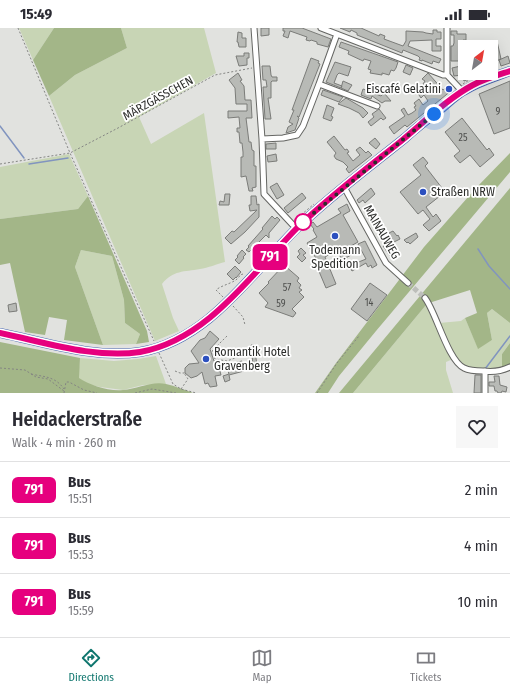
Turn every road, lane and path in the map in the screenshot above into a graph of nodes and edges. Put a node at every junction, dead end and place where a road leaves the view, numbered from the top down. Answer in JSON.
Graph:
{"nodes":[{"id":1,"x":18,"y":28,"type":"edge"},
{"id":2,"x":254,"y":28,"type":"edge"},
{"id":3,"x":321,"y":28,"type":"edge"},
{"id":4,"x":447,"y":28,"type":"edge"},
{"id":5,"x":337,"y":34,"type":"junction"},
{"id":6,"x":257,"y":67,"type":"junction"},
{"id":7,"x":510,"y":71,"type":"edge"},
{"id":8,"x":447,"y":74,"type":"junction"},
{"id":9,"x":319,"y":84,"type":"junction"},
{"id":10,"x":462,"y":91,"type":"junction"},
{"id":11,"x":377,"y":106,"type":"dead end"},
{"id":12,"x":262,"y":139,"type":"junction"},
{"id":13,"x":70,"y":152,"type":"junction"},
{"id":14,"x":0,"y":164,"type":"edge"},
{"id":15,"x":344,"y":187,"type":"junction"},
{"id":16,"x":297,"y":228,"type":"junction"},
{"id":17,"x":243,"y":274,"type":"dead end"},
{"id":18,"x":408,"y":284,"type":"tunnel mouth"},
{"id":19,"x":226,"y":296,"type":"dead end"},
{"id":20,"x":425,"y":298,"type":"tunnel mouth"},
{"id":21,"x":234,"y":302,"type":"dead end"},
{"id":22,"x":245,"y":325,"type":"dead end"},
{"id":23,"x":0,"y":333,"type":"edge"},
{"id":24,"x":227,"y":336,"type":"dead end"},
{"id":25,"x":359,"y":336,"type":"dead end"},
{"id":26,"x":157,"y":348,"type":"junction"},
{"id":27,"x":234,"y":358,"type":"dead end"},
{"id":28,"x":510,"y":367,"type":"edge"},
{"id":29,"x":0,"y":368,"type":"edge"},
{"id":30,"x":175,"y":371,"type":"dead end"},
{"id":31,"x":485,"y":372,"type":"junction"},
{"id":32,"x":184,"y":373,"type":"junction"},
{"id":33,"x":186,"y":373,"type":"dead end"},
{"id":34,"x":30,"y":374,"type":"junction"},
{"id":35,"x":154,"y":389,"type":"junction"},
{"id":36,"x":181,"y":389,"type":"junction"},
{"id":37,"x":64,"y":391,"type":"edge"},
{"id":38,"x":154,"y":392,"type":"edge"},
{"id":39,"x":164,"y":392,"type":"edge"},
{"id":40,"x":97,"y":393,"type":"edge"},
{"id":41,"x":135,"y":393,"type":"edge"},
{"id":42,"x":176,"y":393,"type":"edge"},
{"id":43,"x":196,"y":393,"type":"edge"},
{"id":44,"x":317,"y":393,"type":"edge"},
{"id":45,"x":485,"y":393,"type":"edge"}],
"edges":[{"from":1,"to":13,"type":"path"},
{"from":2,"to":6,"type":"street"},
{"from":3,"to":5,"type":"street"},
{"from":4,"to":8,"type":"street"},
{"from":5,"to":8,"type":"street"},
{"from":5,"to":9,"type":"street"},
{"from":6,"to":12,"type":"street"},
{"from":6,"to":13,"type":"path","name":"MÄRZGÄSSCHEN"},
{"from":7,"to":10,"type":"main road"},
{"from":8,"to":10,"type":"street"},
{"from":9,"to":11,"type":"street"},
{"from":9,"to":12,"type":"street"},
{"from":10,"to":15,"type":"main road"},
{"from":12,"to":16,"type":"street"},
{"from":13,"to":14,"type":"path","name":"MÄRZGÄSSCHEN"},
{"from":13,"to":26,"type":"path"},
{"from":15,"to":16,"type":"main road"},
{"from":15,"to":18,"type":"street","name":"MAINAUWEG"},
{"from":16,"to":26,"type":"main road"},
{"from":17,"to":19,"type":"path"},
{"from":20,"to":31,"type":"street"},
{"from":21,"to":22,"type":"path"},
{"from":23,"to":26,"type":"main road"},
{"from":24,"to":27,"type":"path"},
{"from":25,"to":44,"type":"path"},
{"from":26,"to":36,"type":"path"},
{"from":28,"to":31,"type":"street"},
{"from":29,"to":34,"type":"path"},
{"from":30,"to":32,"type":"path"},
{"from":31,"to":45,"type":"street"},
{"from":32,"to":33,"type":"path"},
{"from":32,"to":36,"type":"path"},
{"from":34,"to":37,"type":"path"},
{"from":34,"to":37,"type":"path"},
{"from":35,"to":38,"type":"path"},
{"from":35,"to":39,"type":"path"},
{"from":35,"to":41,"type":"path"},
{"from":36,"to":43,"type":"path"},
{"from":37,"to":40,"type":"path"},
{"from":39,"to":42,"type":"path"}]}
